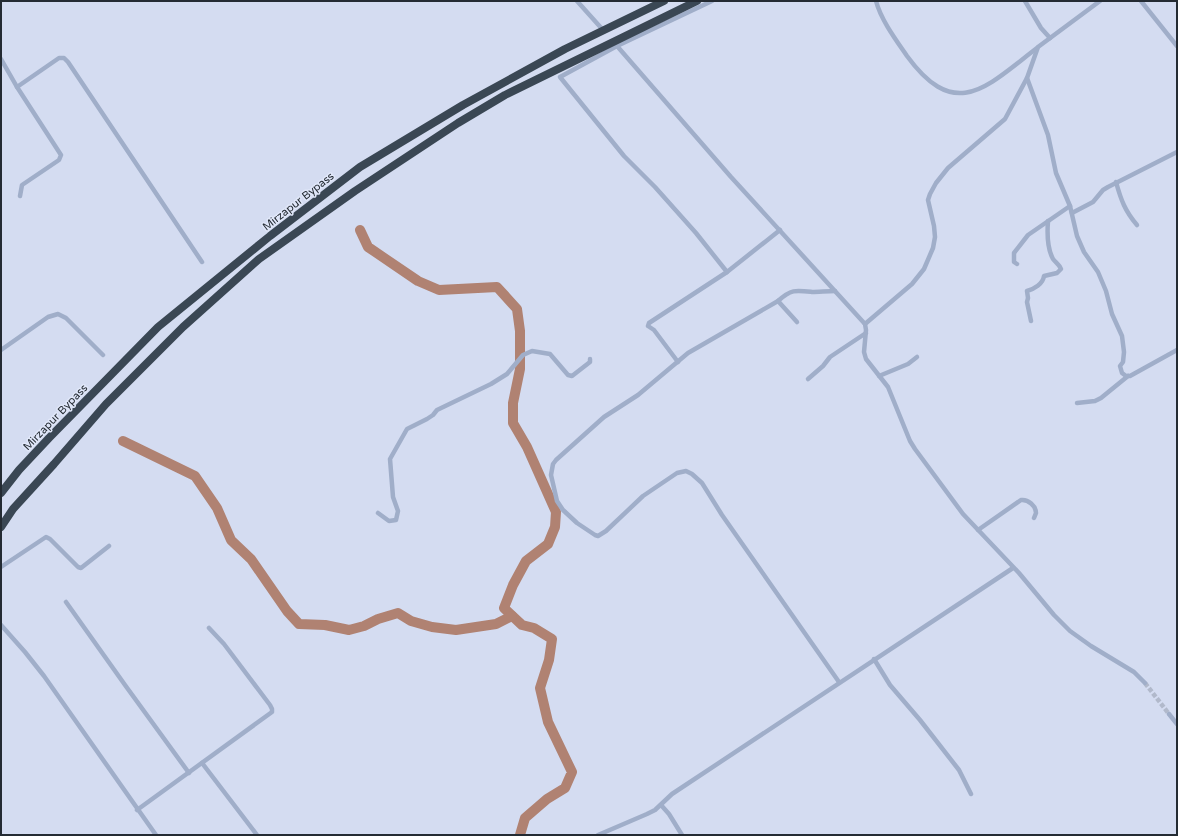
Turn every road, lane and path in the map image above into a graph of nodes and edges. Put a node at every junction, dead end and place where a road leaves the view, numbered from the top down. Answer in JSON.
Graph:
{"nodes":[{"id":1,"x":577,"y":1,"type":"edge"},
{"id":2,"x":664,"y":1,"type":"edge"},
{"id":3,"x":697,"y":1,"type":"edge"},
{"id":4,"x":712,"y":1,"type":"edge"},
{"id":5,"x":876,"y":1,"type":"edge"},
{"id":6,"x":1025,"y":1,"type":"edge"},
{"id":7,"x":1100,"y":1,"type":"edge"},
{"id":8,"x":1141,"y":1,"type":"edge"},
{"id":9,"x":603,"y":30,"type":"junction"},
{"id":10,"x":1050,"y":38,"type":"junction"},
{"id":11,"x":617,"y":46,"type":"junction"},
{"id":12,"x":1177,"y":46,"type":"edge"},
{"id":13,"x":1038,"y":47,"type":"junction"},
{"id":14,"x":1,"y":59,"type":"edge"},
{"id":15,"x":1027,"y":78,"type":"junction"},
{"id":16,"x":17,"y":87,"type":"junction"},
{"id":17,"x":1177,"y":152,"type":"edge"},
{"id":18,"x":1116,"y":182,"type":"junction"},
{"id":19,"x":20,"y":196,"type":"dead end"},
{"id":20,"x":1070,"y":206,"type":"junction"},
{"id":21,"x":1072,"y":213,"type":"junction"},
{"id":22,"x":1048,"y":221,"type":"junction"},
{"id":23,"x":1137,"y":226,"type":"dead end"},
{"id":24,"x":780,"y":230,"type":"junction"},
{"id":25,"x":202,"y":262,"type":"dead end"},
{"id":26,"x":1018,"y":264,"type":"dead end"},
{"id":27,"x":727,"y":272,"type":"junction"},
{"id":28,"x":835,"y":291,"type":"junction"},
{"id":29,"x":778,"y":301,"type":"junction"},
{"id":30,"x":1031,"y":321,"type":"dead end"},
{"id":31,"x":797,"y":322,"type":"dead end"},
{"id":32,"x":865,"y":324,"type":"junction"},
{"id":33,"x":866,"y":333,"type":"junction"},
{"id":34,"x":1,"y":350,"type":"edge"},
{"id":35,"x":1177,"y":350,"type":"edge"},
{"id":36,"x":103,"y":355,"type":"dead end"},
{"id":37,"x":917,"y":357,"type":"dead end"},
{"id":38,"x":590,"y":359,"type":"dead end"},
{"id":39,"x":678,"y":362,"type":"junction"},
{"id":40,"x":879,"y":376,"type":"junction"},
{"id":41,"x":1128,"y":376,"type":"junction"},
{"id":42,"x":808,"y":379,"type":"dead end"},
{"id":43,"x":1077,"y":403,"type":"dead end"},
{"id":44,"x":1,"y":493,"type":"edge"},
{"id":45,"x":378,"y":513,"type":"dead end"},
{"id":46,"x":1034,"y":518,"type":"dead end"},
{"id":47,"x":1,"y":527,"type":"edge"},
{"id":48,"x":978,"y":530,"type":"junction"},
{"id":49,"x":109,"y":546,"type":"dead end"},
{"id":50,"x":1,"y":567,"type":"edge"},
{"id":51,"x":1013,"y":568,"type":"junction"},
{"id":52,"x":66,"y":602,"type":"dead end"},
{"id":53,"x":1,"y":625,"type":"edge"},
{"id":54,"x":209,"y":628,"type":"dead end"},
{"id":55,"x":874,"y":660,"type":"junction"},
{"id":56,"x":839,"y":682,"type":"junction"},
{"id":57,"x":1145,"y":683,"type":"tunnel mouth"},
{"id":58,"x":1169,"y":714,"type":"tunnel mouth"},
{"id":59,"x":1177,"y":724,"type":"edge"},
{"id":60,"x":202,"y":763,"type":"junction"},
{"id":61,"x":189,"y":773,"type":"junction"},
{"id":62,"x":971,"y":794,"type":"dead end"},
{"id":63,"x":661,"y":805,"type":"junction"},
{"id":64,"x":137,"y":810,"type":"junction"},
{"id":65,"x":256,"y":833,"type":"edge"},
{"id":66,"x":156,"y":835,"type":"edge"},
{"id":67,"x":249,"y":835,"type":"edge"},
{"id":68,"x":598,"y":835,"type":"edge"},
{"id":69,"x":682,"y":835,"type":"edge"}],
"edges":[{"from":1,"to":9,"type":"street"},
{"from":2,"to":9,"type":"highway","name":"Mirzapur Bypass"},
{"from":3,"to":47,"type":"highway"},
{"from":4,"to":11,"type":"street"},
{"from":5,"to":13,"type":"street"},
{"from":6,"to":10,"type":"street"},
{"from":7,"to":10,"type":"street"},
{"from":8,"to":12,"type":"street"},
{"from":9,"to":44,"type":"highway","name":"Mirzapur Bypass"},
{"from":10,"to":13,"type":"street"},
{"from":11,"to":24,"type":"street"},
{"from":11,"to":27,"type":"street"},
{"from":13,"to":15,"type":"street"},
{"from":14,"to":16,"type":"street"},
{"from":15,"to":20,"type":"street"},
{"from":15,"to":32,"type":"street"},
{"from":16,"to":19,"type":"street"},
{"from":16,"to":25,"type":"street"},
{"from":17,"to":18,"type":"street"},
{"from":18,"to":21,"type":"street"},
{"from":18,"to":23,"type":"street"},
{"from":20,"to":21,"type":"street"},
{"from":20,"to":22,"type":"street"},
{"from":21,"to":41,"type":"street"},
{"from":22,"to":26,"type":"street"},
{"from":22,"to":30,"type":"street"},
{"from":24,"to":27,"type":"street"},
{"from":24,"to":28,"type":"street"},
{"from":27,"to":39,"type":"street"},
{"from":28,"to":29,"type":"street"},
{"from":28,"to":32,"type":"street"},
{"from":29,"to":31,"type":"street"},
{"from":29,"to":39,"type":"street"},
{"from":32,"to":33,"type":"street"},
{"from":33,"to":40,"type":"street"},
{"from":33,"to":42,"type":"street"},
{"from":34,"to":36,"type":"street"},
{"from":35,"to":41,"type":"street"},
{"from":37,"to":40,"type":"street"},
{"from":38,"to":45,"type":"street"},
{"from":39,"to":56,"type":"street"},
{"from":40,"to":48,"type":"street"},
{"from":41,"to":43,"type":"street"},
{"from":46,"to":48,"type":"street"},
{"from":48,"to":51,"type":"street"},
{"from":49,"to":50,"type":"street"},
{"from":51,"to":55,"type":"street"},
{"from":51,"to":57,"type":"street"},
{"from":52,"to":61,"type":"street"},
{"from":53,"to":64,"type":"street"},
{"from":54,"to":60,"type":"street"},
{"from":55,"to":56,"type":"street"},
{"from":55,"to":62,"type":"street"},
{"from":56,"to":63,"type":"street"},
{"from":58,"to":59,"type":"street"},
{"from":60,"to":61,"type":"street"},
{"from":60,"to":65,"type":"street"},
{"from":61,"to":64,"type":"street"},
{"from":63,"to":68,"type":"street"},
{"from":63,"to":69,"type":"street"},
{"from":64,"to":66,"type":"street"},
{"from":65,"to":67,"type":"street"}]}
